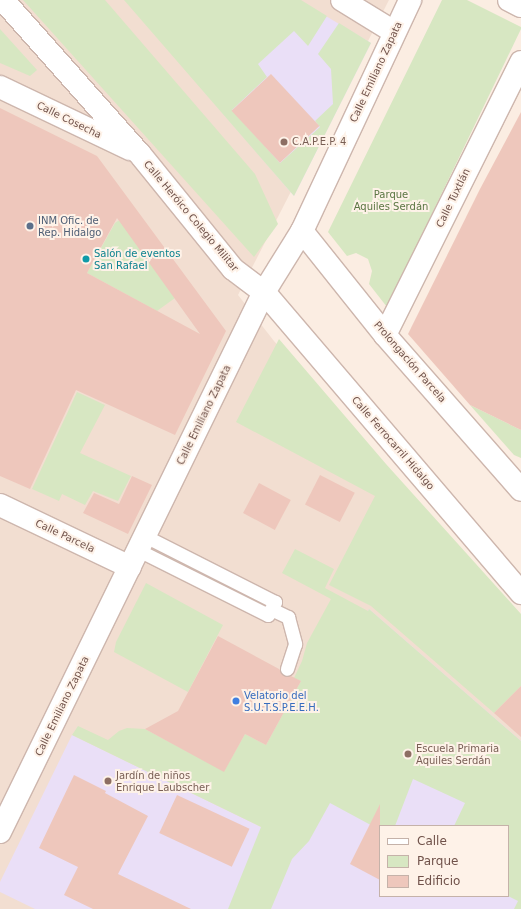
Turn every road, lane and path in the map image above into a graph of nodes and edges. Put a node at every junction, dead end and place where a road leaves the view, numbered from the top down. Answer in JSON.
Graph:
{"nodes":[{"id":1,"x":3,"y":0,"type":"edge"},
{"id":2,"x":342,"y":0,"type":"edge"},
{"id":3,"x":410,"y":0,"type":"edge"},
{"id":4,"x":509,"y":0,"type":"edge"},
{"id":5,"x":521,"y":6,"type":"edge"},
{"id":6,"x":394,"y":32,"type":"junction"},
{"id":7,"x":521,"y":62,"type":"edge"},
{"id":8,"x":0,"y":87,"type":"edge"},
{"id":9,"x":139,"y":153,"type":"junction"},
{"id":10,"x":302,"y":230,"type":"junction"},
{"id":11,"x":264,"y":292,"type":"junction"},
{"id":12,"x":385,"y":335,"type":"junction"},
{"id":13,"x":521,"y":490,"type":"edge"},
{"id":14,"x":0,"y":505,"type":"edge"},
{"id":15,"x":138,"y":551,"type":"junction"},
{"id":16,"x":521,"y":593,"type":"edge"},
{"id":17,"x":287,"y":669,"type":"dead end"},
{"id":18,"x":0,"y":832,"type":"edge"}],
"edges":[{"from":1,"to":9,"type":"street","name":"Calle Heróico Colegio Militar"},
{"from":2,"to":6,"type":"street"},
{"from":3,"to":6,"type":"street","name":"Calle Emiliano Zapata"},
{"from":4,"to":5,"type":"street"},
{"from":6,"to":10,"type":"street","name":"Calle Emiliano Zapata"},
{"from":7,"to":12,"type":"street","name":"Calle Tuxtlán"},
{"from":8,"to":9,"type":"street","name":"Calle Cosecha"},
{"from":9,"to":11,"type":"street","name":"Calle Heróico Colegio Militar"},
{"from":10,"to":11,"type":"street","name":"Calle Emiliano Zapata"},
{"from":10,"to":12,"type":"street","name":"Prolongación Parcela"},
{"from":11,"to":15,"type":"street","name":"Calle Emiliano Zapata"},
{"from":11,"to":16,"type":"street","name":"Calle Ferrocarril Hidalgo"},
{"from":12,"to":13,"type":"street","name":"Prolongación Parcela"},
{"from":14,"to":15,"type":"street","name":"Calle Parcela"},
{"from":15,"to":17,"type":"lane"},
{"from":15,"to":18,"type":"street","name":"Calle Emiliano Zapata"}]}
